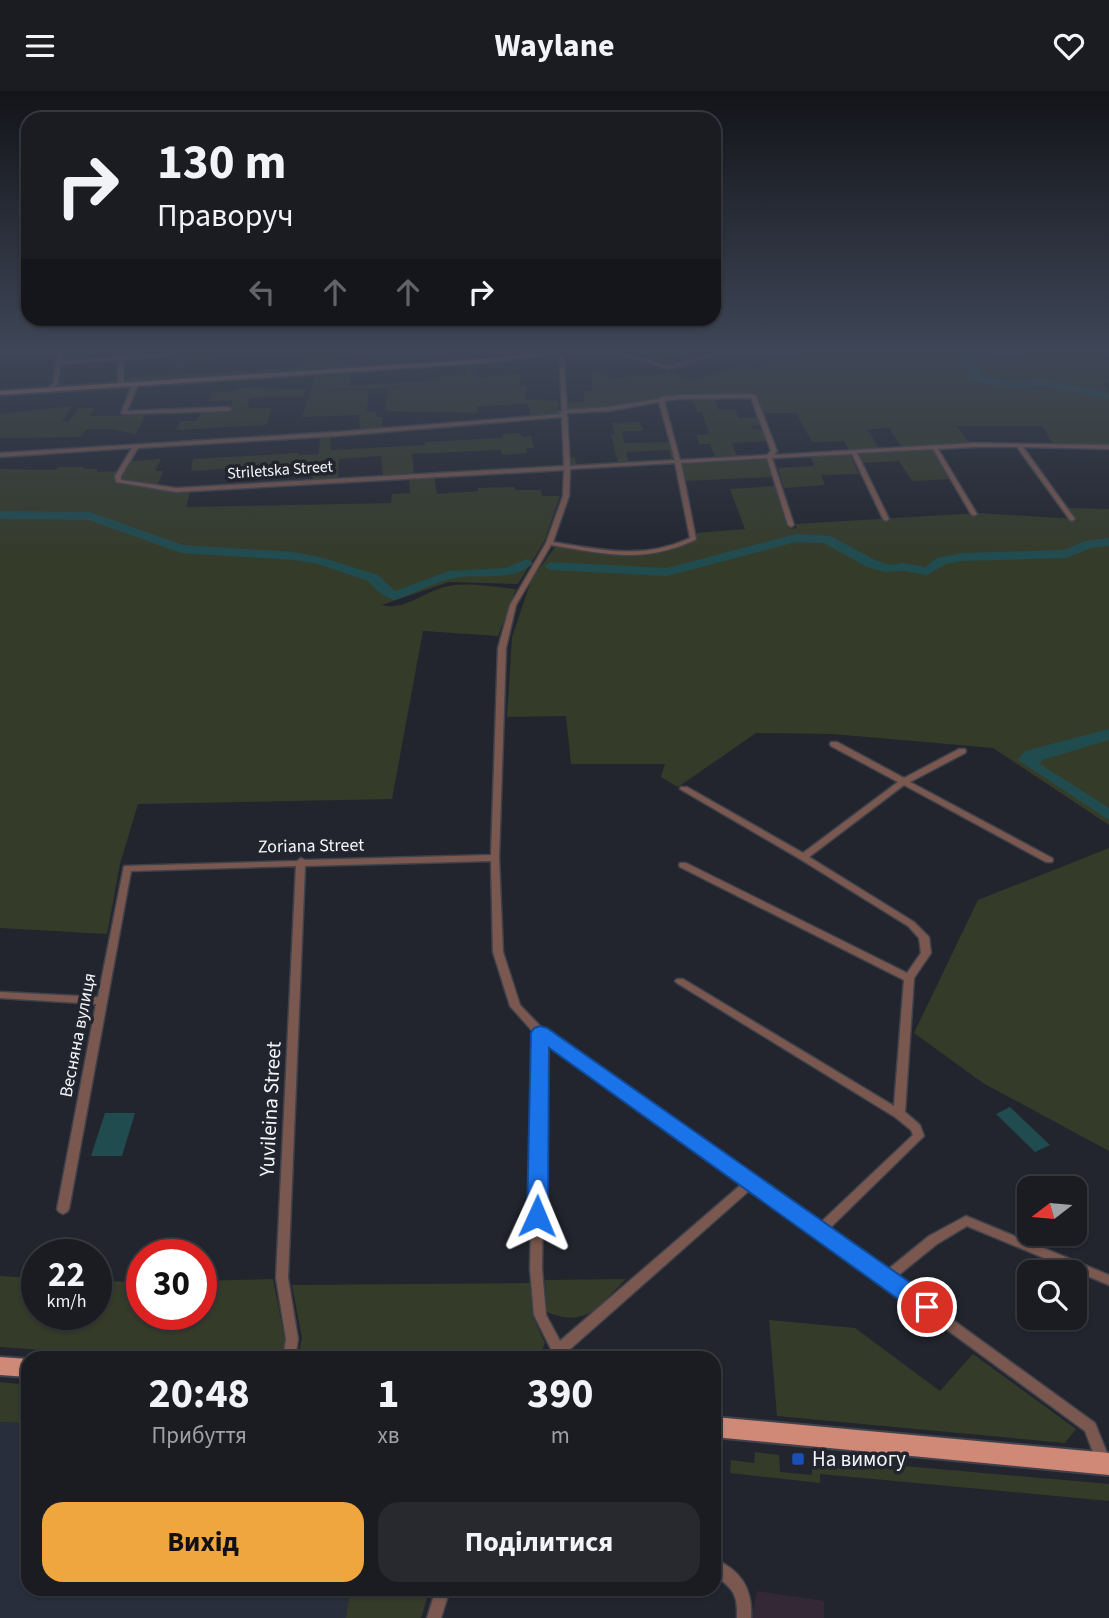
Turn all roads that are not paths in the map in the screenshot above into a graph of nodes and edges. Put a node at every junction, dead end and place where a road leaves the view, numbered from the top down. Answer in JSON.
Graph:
{"nodes":[{"id":1,"x":495,"y":420,"type":"edge"},
{"id":2,"x":564,"y":420,"type":"edge"},
{"id":3,"x":667,"y":420,"type":"edge"},
{"id":4,"x":762,"y":420,"type":"edge"},
{"id":5,"x":1018,"y":445,"type":"junction"},
{"id":6,"x":136,"y":446,"type":"junction"},
{"id":7,"x":935,"y":448,"type":"junction"},
{"id":8,"x":1108,"y":448,"type":"edge"},
{"id":9,"x":854,"y":452,"type":"junction"},
{"id":10,"x":0,"y":455,"type":"edge"},
{"id":11,"x":769,"y":456,"type":"junction"},
{"id":12,"x":678,"y":462,"type":"junction"},
{"id":13,"x":568,"y":467,"type":"junction"},
{"id":14,"x":974,"y":514,"type":"dead end"},
{"id":15,"x":886,"y":519,"type":"dead end"},
{"id":16,"x":1072,"y":519,"type":"dead end"},
{"id":17,"x":791,"y":525,"type":"dead end"},
{"id":18,"x":549,"y":543,"type":"junction"},
{"id":19,"x":834,"y":744,"type":"dead end"},
{"id":20,"x":962,"y":751,"type":"dead end"},
{"id":21,"x":903,"y":782,"type":"junction"},
{"id":22,"x":684,"y":789,"type":"dead end"},
{"id":23,"x":803,"y":857,"type":"junction"},
{"id":24,"x":495,"y":858,"type":"junction"},
{"id":25,"x":1049,"y":860,"type":"dead end"},
{"id":26,"x":301,"y":862,"type":"junction"},
{"id":27,"x":683,"y":865,"type":"dead end"},
{"id":28,"x":127,"y":868,"type":"joint"},
{"id":29,"x":909,"y":978,"type":"junction"},
{"id":30,"x":680,"y":981,"type":"dead end"},
{"id":31,"x":0,"y":995,"type":"edge"},
{"id":32,"x":102,"y":1001,"type":"junction"},
{"id":33,"x":540,"y":1033,"type":"junction"},
{"id":34,"x":899,"y":1114,"type":"junction"},
{"id":35,"x":750,"y":1183,"type":"junction"},
{"id":36,"x":64,"y":1209,"type":"dead end"},
{"id":37,"x":820,"y":1230,"type":"junction"},
{"id":38,"x":886,"y":1278,"type":"junction"},
{"id":39,"x":1109,"y":1280,"type":"edge"},
{"id":40,"x":290,"y":1351,"type":"edge"},
{"id":41,"x":554,"y":1351,"type":"edge"},
{"id":42,"x":558,"y":1351,"type":"edge"},
{"id":43,"x":0,"y":1366,"type":"edge"},
{"id":44,"x":21,"y":1368,"type":"edge"},
{"id":45,"x":721,"y":1428,"type":"edge"},
{"id":46,"x":1107,"y":1464,"type":"edge"},
{"id":47,"x":721,"y":1571,"type":"edge"},
{"id":48,"x":441,"y":1596,"type":"edge"},
{"id":49,"x":433,"y":1618,"type":"edge"},
{"id":50,"x":744,"y":1618,"type":"edge"}],
"edges":[{"from":1,"to":6,"type":"street"},
{"from":2,"to":13,"type":"street"},
{"from":3,"to":12,"type":"street"},
{"from":4,"to":11,"type":"street"},
{"from":5,"to":7,"type":"street"},
{"from":5,"to":8,"type":"street"},
{"from":5,"to":16,"type":"street"},
{"from":6,"to":10,"type":"street"},
{"from":6,"to":13,"type":"street","name":"Striletska Street"},
{"from":7,"to":9,"type":"street"},
{"from":7,"to":14,"type":"street"},
{"from":9,"to":11,"type":"street"},
{"from":9,"to":15,"type":"street"},
{"from":11,"to":12,"type":"street"},
{"from":11,"to":17,"type":"street"},
{"from":12,"to":13,"type":"street"},
{"from":12,"to":18,"type":"street"},
{"from":13,"to":18,"type":"street"},
{"from":18,"to":24,"type":"street"},
{"from":19,"to":21,"type":"street"},
{"from":20,"to":21,"type":"street"},
{"from":21,"to":23,"type":"street"},
{"from":21,"to":25,"type":"street"},
{"from":22,"to":23,"type":"street"},
{"from":23,"to":29,"type":"street"},
{"from":24,"to":26,"type":"street","name":"Zoriana Street"},
{"from":24,"to":33,"type":"street"},
{"from":26,"to":28,"type":"street","name":"Zoriana Street"},
{"from":26,"to":40,"type":"street","name":"Yuvileina Street"},
{"from":27,"to":29,"type":"street"},
{"from":28,"to":32,"type":"street","name":"Весняна вулиця"},
{"from":29,"to":34,"type":"street"},
{"from":30,"to":34,"type":"street"},
{"from":31,"to":32,"type":"street"},
{"from":32,"to":36,"type":"street","name":"Весняна вулиця"},
{"from":33,"to":35,"type":"street"},
{"from":33,"to":41,"type":"street"},
{"from":34,"to":37,"type":"street"},
{"from":35,"to":37,"type":"street"},
{"from":35,"to":42,"type":"street"},
{"from":37,"to":38,"type":"street"},
{"from":38,"to":39,"type":"street"},
{"from":38,"to":46,"type":"street"},
{"from":43,"to":44,"type":"main road"},
{"from":45,"to":46,"type":"main road"},
{"from":47,"to":50,"type":"street"},
{"from":48,"to":49,"type":"street"}]}
